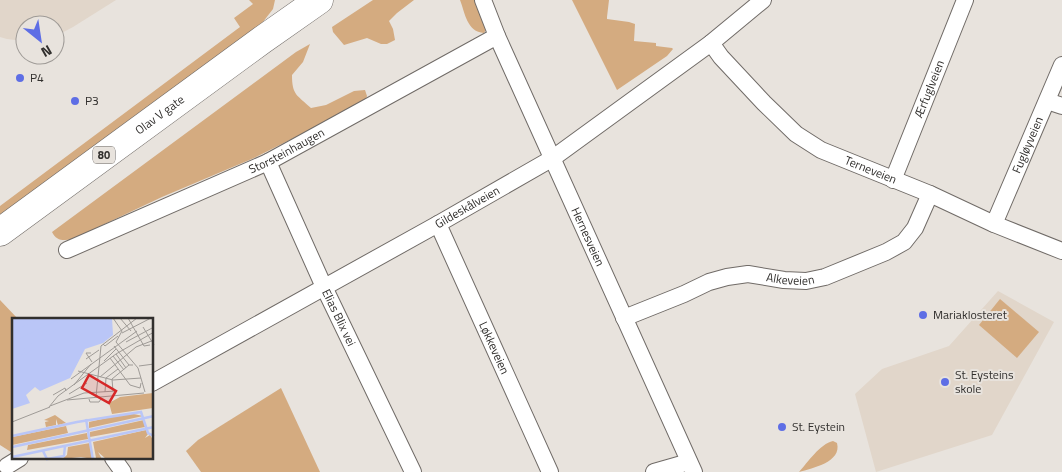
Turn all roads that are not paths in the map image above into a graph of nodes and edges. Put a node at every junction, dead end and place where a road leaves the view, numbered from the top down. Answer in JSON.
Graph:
{"nodes":[{"id":1,"x":319,"y":0,"type":"edge"},
{"id":2,"x":483,"y":0,"type":"edge"},
{"id":3,"x":763,"y":0,"type":"edge"},
{"id":4,"x":965,"y":0,"type":"edge"},
{"id":5,"x":497,"y":36,"type":"junction"},
{"id":6,"x":711,"y":43,"type":"junction"},
{"id":7,"x":1062,"y":65,"type":"edge"},
{"id":8,"x":1054,"y":104,"type":"edge"},
{"id":9,"x":553,"y":158,"type":"junction"},
{"id":10,"x":268,"y":162,"type":"junction"},
{"id":11,"x":893,"y":180,"type":"junction"},
{"id":12,"x":930,"y":194,"type":"junction"},
{"id":13,"x":438,"y":224,"type":"junction"},
{"id":14,"x":994,"y":224,"type":"junction"},
{"id":15,"x":0,"y":232,"type":"edge"},
{"id":16,"x":68,"y":250,"type":"dead end"},
{"id":17,"x":1062,"y":251,"type":"edge"},
{"id":18,"x":324,"y":287,"type":"junction"},
{"id":19,"x":624,"y":318,"type":"junction"},
{"id":20,"x":154,"y":382,"type":"edge"},
{"id":21,"x":114,"y":460,"type":"edge"},
{"id":22,"x":691,"y":467,"type":"edge"},
{"id":23,"x":123,"y":472,"type":"edge"},
{"id":24,"x":412,"y":472,"type":"edge"},
{"id":25,"x":550,"y":472,"type":"edge"},
{"id":26,"x":654,"y":472,"type":"edge"}],
"edges":[{"from":1,"to":15,"type":"highway","name":"Olav V gate","number":"80"},
{"from":2,"to":5,"type":"street","name":"Hernesveien"},
{"from":3,"to":6,"type":"street","name":"Gildeskålveien"},
{"from":4,"to":11,"type":"street","name":"Ærfuglveien"},
{"from":5,"to":9,"type":"street","name":"Hernesveien"},
{"from":5,"to":10,"type":"street","name":"Storsteinhaugen"},
{"from":6,"to":9,"type":"street","name":"Gildeskålveien"},
{"from":6,"to":11,"type":"street","name":"Terneveien"},
{"from":7,"to":8,"type":"street","name":"Fugløyveien"},
{"from":8,"to":14,"type":"street","name":"Fugløyveien"},
{"from":9,"to":13,"type":"street","name":"Gildeskålveien"},
{"from":9,"to":19,"type":"street","name":"Hernesveien"},
{"from":10,"to":16,"type":"street","name":"Storsteinhaugen"},
{"from":10,"to":18,"type":"street","name":"Elias Blix vei"},
{"from":11,"to":12,"type":"street","name":"Terneveien"},
{"from":12,"to":14,"type":"street","name":"Terneveien"},
{"from":12,"to":19,"type":"street","name":"Alkeveien"},
{"from":13,"to":18,"type":"street","name":"Gildeskålveien"},
{"from":13,"to":25,"type":"street","name":"Løkkeveien"},
{"from":14,"to":17,"type":"street","name":"Terneveien"},
{"from":18,"to":20,"type":"street","name":"Gildeskålveien"},
{"from":18,"to":24,"type":"street","name":"Elias Blix vei"},
{"from":19,"to":22,"type":"street","name":"Hernesveien"},
{"from":21,"to":23,"type":"street"},
{"from":22,"to":26,"type":"street"}]}
